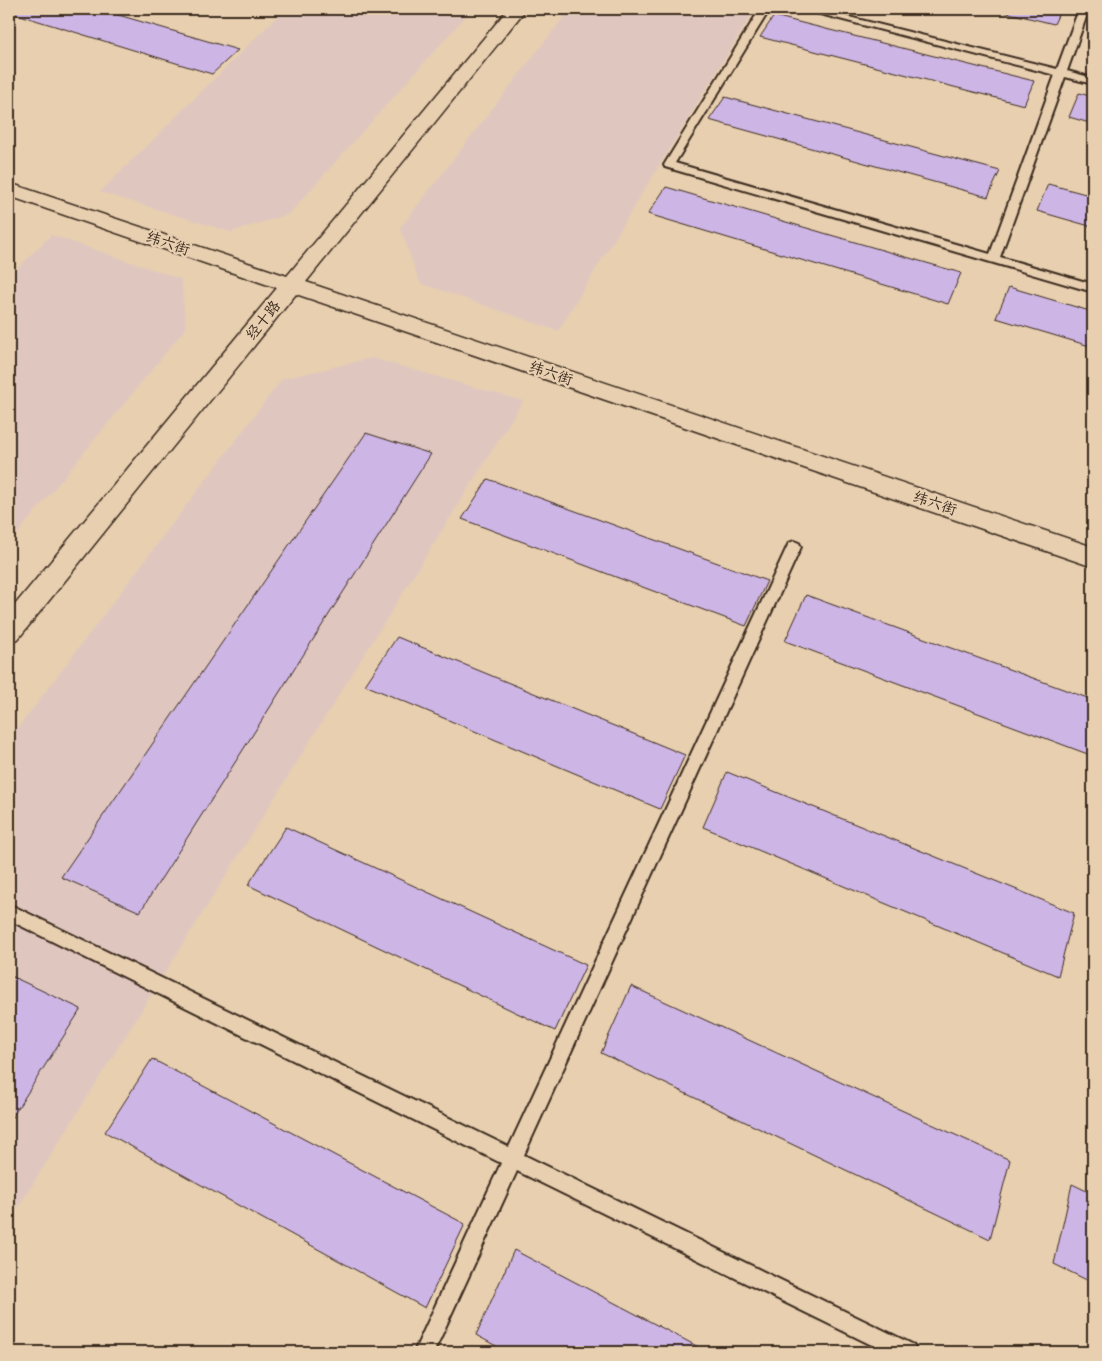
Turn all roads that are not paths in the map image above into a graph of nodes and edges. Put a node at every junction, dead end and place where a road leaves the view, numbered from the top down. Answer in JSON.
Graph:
{"nodes":[{"id":1,"x":517,"y":9,"type":"edge"},
{"id":2,"x":765,"y":9,"type":"edge"},
{"id":3,"x":806,"y":9,"type":"edge"},
{"id":4,"x":1084,"y":9,"type":"edge"},
{"id":5,"x":1093,"y":80,"type":"edge"},
{"id":6,"x":9,"y":189,"type":"edge"},
{"id":7,"x":994,"y":259,"type":"junction"},
{"id":8,"x":292,"y":285,"type":"junction"},
{"id":9,"x":1093,"y":288,"type":"edge"},
{"id":10,"x":794,"y":547,"type":"dead end"},
{"id":11,"x":1093,"y":557,"type":"edge"},
{"id":12,"x":9,"y":631,"type":"edge"},
{"id":13,"x":9,"y":912,"type":"edge"},
{"id":14,"x":513,"y":1159,"type":"junction"},
{"id":15,"x":424,"y":1352,"type":"edge"},
{"id":16,"x":907,"y":1352,"type":"edge"}],
"edges":[{"from":1,"to":8,"type":"street","name":"经十路"},
{"from":2,"to":7,"type":"lane"},
{"from":3,"to":5,"type":"lane"},
{"from":4,"to":7,"type":"lane"},
{"from":6,"to":8,"type":"street","name":"纬六街"},
{"from":7,"to":9,"type":"lane"},
{"from":8,"to":11,"type":"street","name":"纬六街"},
{"from":8,"to":12,"type":"street","name":"经十路"},
{"from":10,"to":14,"type":"lane"},
{"from":13,"to":14,"type":"lane"},
{"from":14,"to":15,"type":"lane"},
{"from":14,"to":16,"type":"lane"}]}
